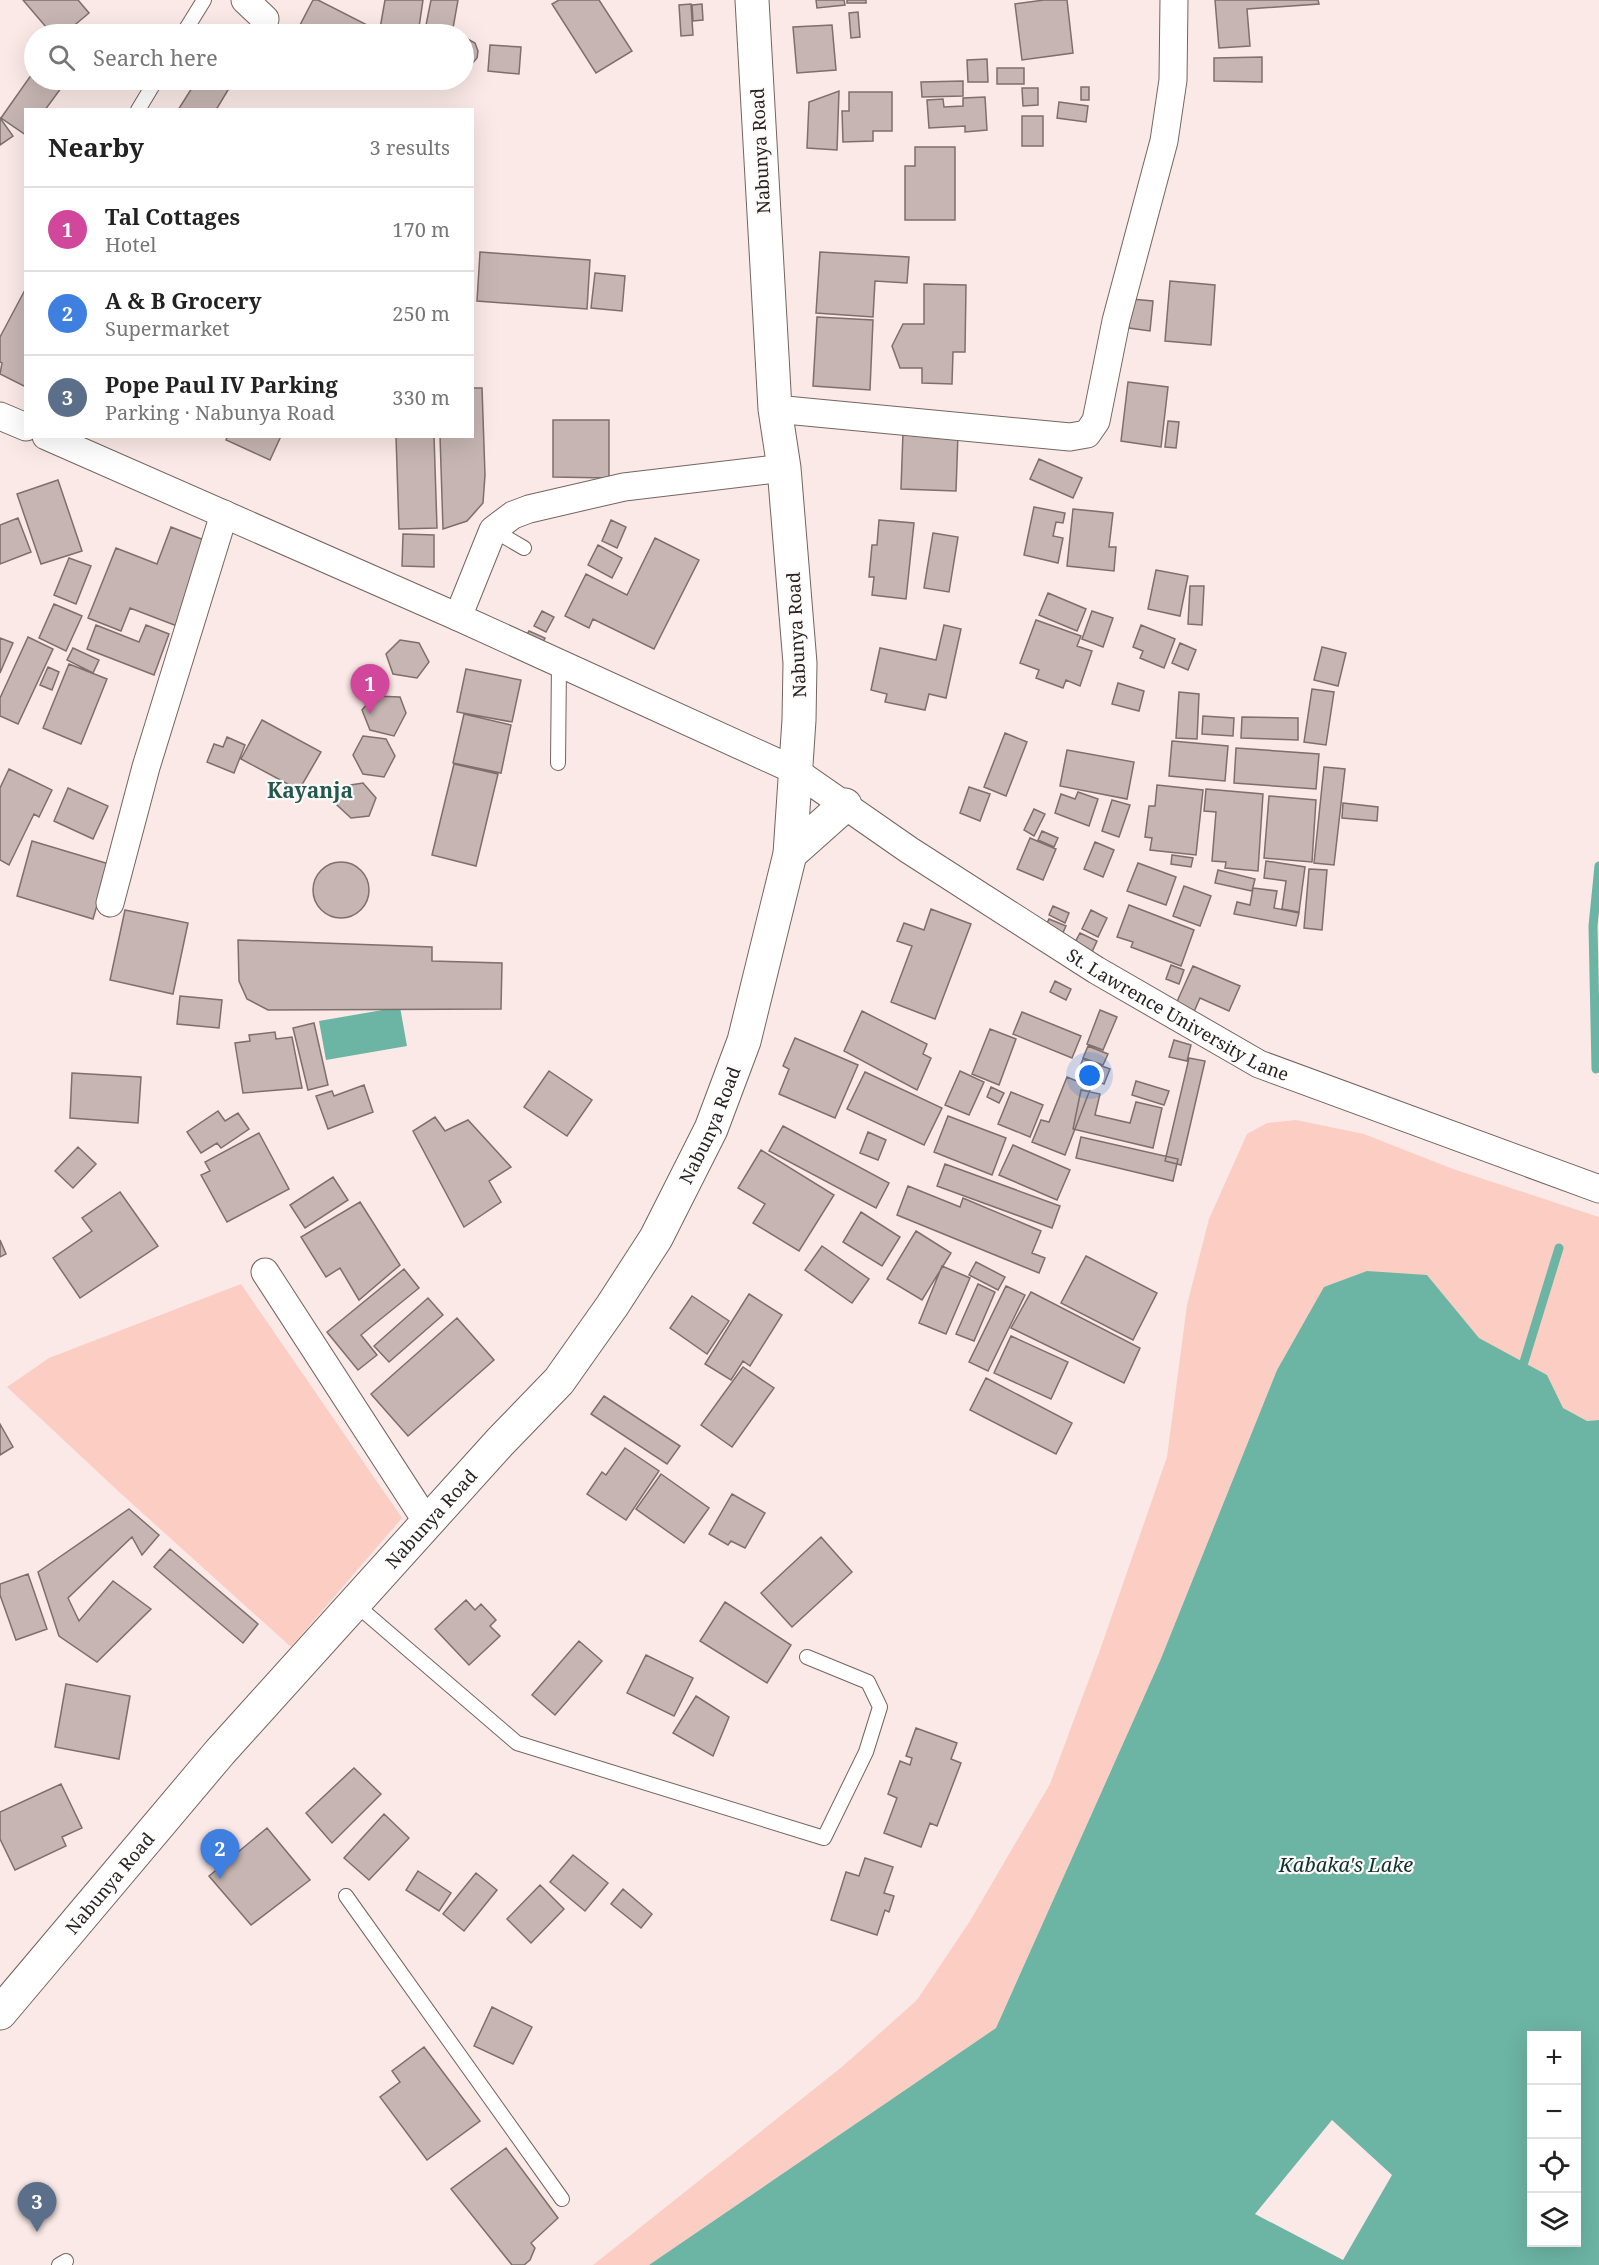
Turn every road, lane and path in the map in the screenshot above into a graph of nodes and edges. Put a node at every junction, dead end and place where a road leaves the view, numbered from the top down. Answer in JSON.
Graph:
{"nodes":[{"id":1,"x":204,"y":0,"type":"edge"},
{"id":2,"x":245,"y":0,"type":"edge"},
{"id":3,"x":752,"y":0,"type":"edge"},
{"id":4,"x":1174,"y":0,"type":"edge"},
{"id":5,"x":265,"y":19,"type":"dead end"},
{"id":6,"x":189,"y":24,"type":"edge"},
{"id":7,"x":150,"y":90,"type":"edge"},
{"id":8,"x":139,"y":108,"type":"edge"},
{"id":9,"x":775,"y":409,"type":"junction"},
{"id":10,"x":0,"y":416,"type":"edge"},
{"id":11,"x":24,"y":426,"type":"edge"},
{"id":12,"x":51,"y":438,"type":"edge"},
{"id":13,"x":784,"y":468,"type":"junction"},
{"id":14,"x":224,"y":514,"type":"junction"},
{"id":15,"x":492,"y":530,"type":"junction"},
{"id":16,"x":524,"y":548,"type":"dead end"},
{"id":17,"x":458,"y":617,"type":"junction"},
{"id":18,"x":559,"y":663,"type":"junction"},
{"id":19,"x":558,"y":763,"type":"dead end"},
{"id":20,"x":794,"y":770,"type":"junction"},
{"id":21,"x":845,"y":805,"type":"junction"},
{"id":22,"x":790,"y":854,"type":"junction"},
{"id":23,"x":110,"y":903,"type":"dead end"},
{"id":24,"x":1599,"y":1189,"type":"edge"},
{"id":25,"x":265,"y":1272,"type":"dead end"},
{"id":26,"x":427,"y":1522,"type":"junction"},
{"id":27,"x":354,"y":1603,"type":"junction"},
{"id":28,"x":807,"y":1657,"type":"dead end"},
{"id":29,"x":346,"y":1896,"type":"dead end"},
{"id":30,"x":0,"y":2013,"type":"edge"},
{"id":31,"x":562,"y":2199,"type":"dead end"}],
"edges":[{"from":1,"to":6,"type":"lane"},
{"from":2,"to":5,"type":"street"},
{"from":3,"to":9,"type":"main road","name":"Nabunya Road"},
{"from":4,"to":9,"type":"street"},
{"from":7,"to":8,"type":"lane"},
{"from":9,"to":13,"type":"main road","name":"Nabunya Road"},
{"from":10,"to":11,"type":"street"},
{"from":12,"to":14,"type":"street","name":"St. Lawrence University Lane"},
{"from":13,"to":15,"type":"street"},
{"from":13,"to":20,"type":"main road","name":"Nabunya Road"},
{"from":14,"to":17,"type":"street","name":"St. Lawrence University Lane"},
{"from":14,"to":23,"type":"street"},
{"from":15,"to":16,"type":"lane"},
{"from":15,"to":17,"type":"street"},
{"from":17,"to":18,"type":"street","name":"St. Lawrence University Lane"},
{"from":18,"to":19,"type":"lane"},
{"from":18,"to":20,"type":"street","name":"St. Lawrence University Lane"},
{"from":20,"to":21,"type":"street","name":"St. Lawrence University Lane"},
{"from":20,"to":22,"type":"main road","name":"Nabunya Road"},
{"from":21,"to":22,"type":"main road"},
{"from":21,"to":24,"type":"street","name":"St. Lawrence University Lane"},
{"from":22,"to":26,"type":"main road","name":"Nabunya Road"},
{"from":25,"to":26,"type":"street"},
{"from":26,"to":27,"type":"main road","name":"Nabunya Road"},
{"from":27,"to":28,"type":"lane"},
{"from":27,"to":30,"type":"main road","name":"Nabunya Road"},
{"from":29,"to":31,"type":"lane"}]}
